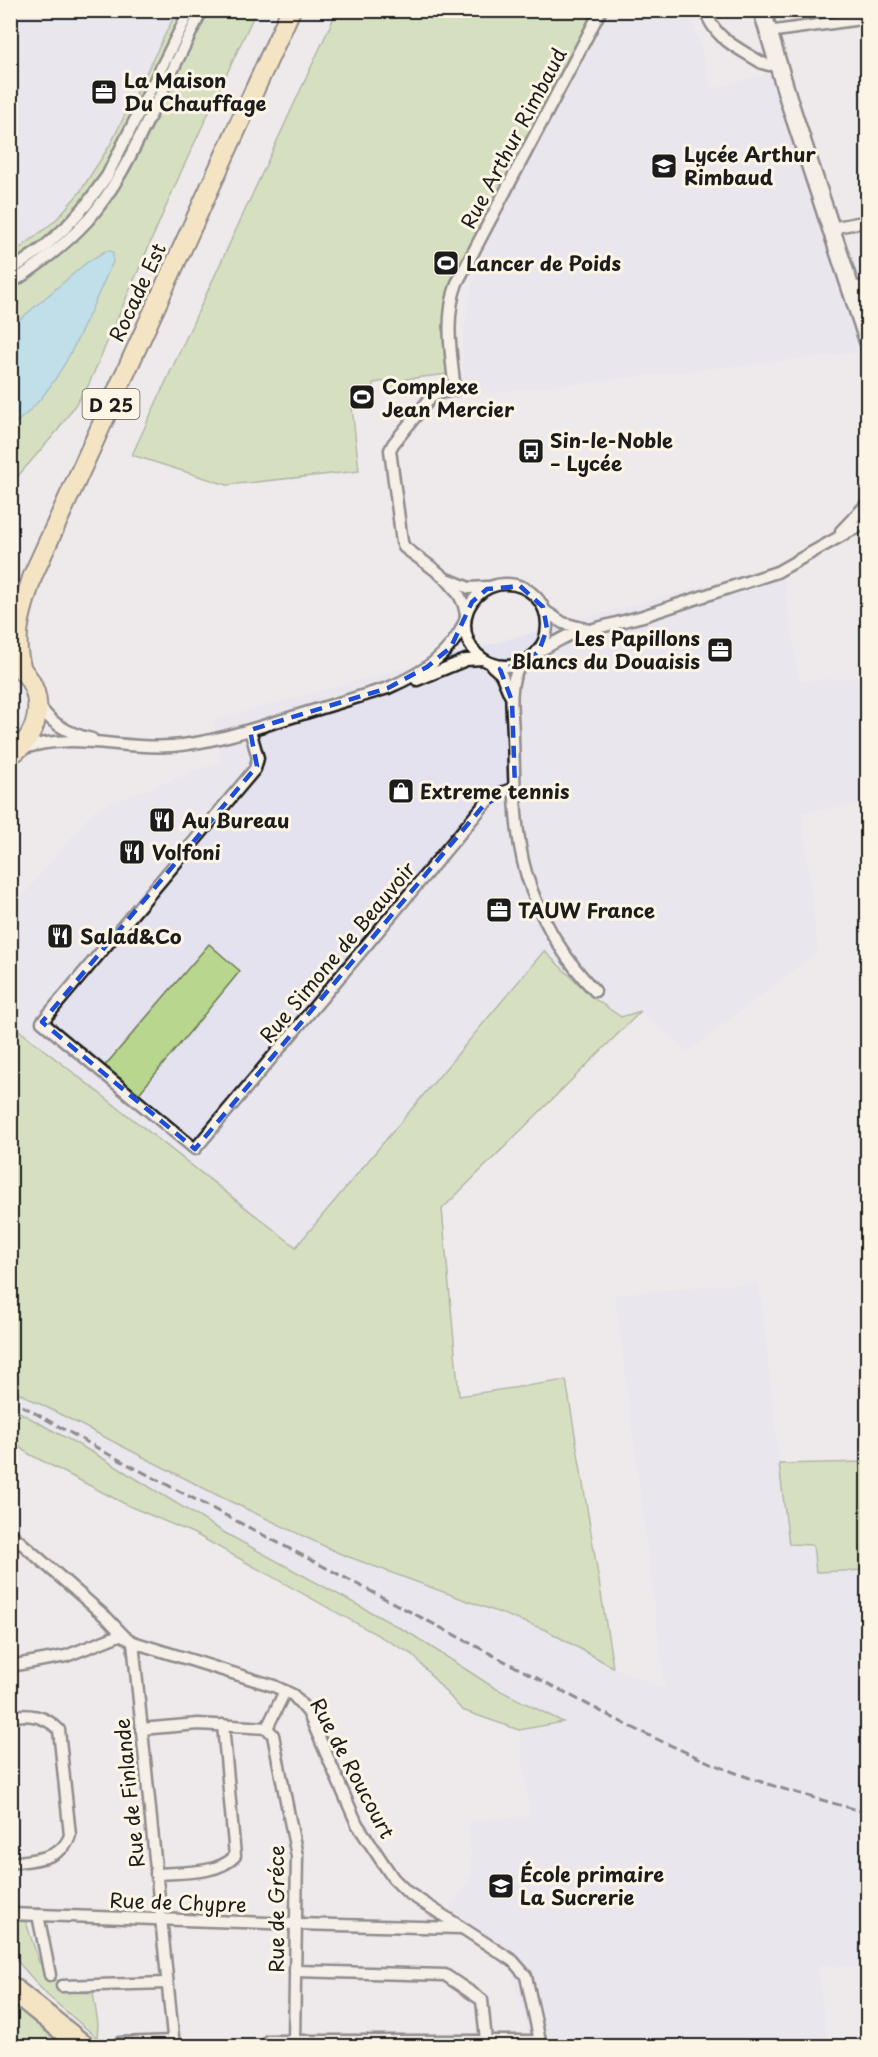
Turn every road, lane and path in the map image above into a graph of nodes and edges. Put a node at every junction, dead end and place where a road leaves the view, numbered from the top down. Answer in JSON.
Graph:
{"nodes":[{"id":1,"x":190,"y":10,"type":"edge"},
{"id":2,"x":202,"y":10,"type":"edge"},
{"id":3,"x":293,"y":10,"type":"edge"},
{"id":4,"x":601,"y":10,"type":"edge"},
{"id":5,"x":705,"y":10,"type":"edge"},
{"id":6,"x":762,"y":10,"type":"edge"},
{"id":7,"x":867,"y":18,"type":"edge"},
{"id":8,"x":768,"y":32,"type":"junction"},
{"id":9,"x":777,"y":63,"type":"junction"},
{"id":10,"x":867,"y":221,"type":"edge"},
{"id":11,"x":831,"y":228,"type":"junction"},
{"id":12,"x":10,"y":271,"type":"edge"},
{"id":13,"x":10,"y":284,"type":"edge"},
{"id":14,"x":867,"y":285,"type":"edge"},
{"id":15,"x":850,"y":289,"type":"junction"},
{"id":16,"x":867,"y":341,"type":"edge"},
{"id":17,"x":867,"y":503,"type":"edge"},
{"id":18,"x":867,"y":522,"type":"edge"},
{"id":19,"x":827,"y":543,"type":"junction"},
{"id":20,"x":33,"y":575,"type":"junction"},
{"id":21,"x":442,"y":576,"type":"junction"},
{"id":22,"x":493,"y":586,"type":"junction"},
{"id":23,"x":545,"y":611,"type":"junction"},
{"id":24,"x":10,"y":613,"type":"edge"},
{"id":25,"x":466,"y":617,"type":"junction"},
{"id":26,"x":598,"y":629,"type":"junction"},
{"id":27,"x":539,"y":651,"type":"junction"},
{"id":28,"x":485,"y":661,"type":"junction"},
{"id":29,"x":525,"y":663,"type":"junction"},
{"id":30,"x":17,"y":667,"type":"edge"},
{"id":31,"x":388,"y":688,"type":"junction"},
{"id":32,"x":512,"y":701,"type":"junction"},
{"id":33,"x":37,"y":703,"type":"junction"},
{"id":34,"x":250,"y":730,"type":"junction"},
{"id":35,"x":110,"y":744,"type":"junction"},
{"id":36,"x":14,"y":753,"type":"edge"},
{"id":37,"x":515,"y":788,"type":"junction"},
{"id":38,"x":595,"y":991,"type":"dead end"},
{"id":39,"x":10,"y":1533,"type":"edge"},
{"id":40,"x":122,"y":1634,"type":"junction"},
{"id":41,"x":133,"y":1642,"type":"junction"},
{"id":42,"x":10,"y":1666,"type":"edge"},
{"id":43,"x":285,"y":1691,"type":"junction"},
{"id":44,"x":10,"y":1716,"type":"edge"},
{"id":45,"x":223,"y":1725,"type":"junction"},
{"id":46,"x":267,"y":1728,"type":"junction"},
{"id":47,"x":141,"y":1729,"type":"junction"},
{"id":48,"x":10,"y":1863,"type":"edge"},
{"id":49,"x":156,"y":1874,"type":"junction"},
{"id":50,"x":10,"y":1914,"type":"edge"},
{"id":51,"x":38,"y":1915,"type":"junction"},
{"id":52,"x":160,"y":1919,"type":"junction"},
{"id":53,"x":296,"y":1924,"type":"junction"},
{"id":54,"x":462,"y":1928,"type":"junction"},
{"id":55,"x":295,"y":1971,"type":"junction"},
{"id":56,"x":50,"y":1975,"type":"dead end"},
{"id":57,"x":167,"y":1983,"type":"junction"},
{"id":58,"x":62,"y":1986,"type":"dead end"},
{"id":59,"x":10,"y":1987,"type":"edge"},
{"id":60,"x":268,"y":2041,"type":"dead end"},
{"id":61,"x":294,"y":2041,"type":"junction"},
{"id":62,"x":486,"y":2041,"type":"junction"},
{"id":63,"x":119,"y":2043,"type":"dead end"},
{"id":64,"x":173,"y":2044,"type":"edge"},
{"id":65,"x":541,"y":2044,"type":"edge"},
{"id":66,"x":83,"y":2046,"type":"edge"}],
"edges":[{"from":1,"to":12,"type":"street"},
{"from":2,"to":13,"type":"street"},
{"from":3,"to":20,"type":"main road","name":"Rocade Est","number":"D 25"},
{"from":4,"to":21,"type":"street","name":"Rue Arthur Rimbaud"},
{"from":5,"to":9,"type":"street"},
{"from":6,"to":8,"type":"street"},
{"from":7,"to":8,"type":"street"},
{"from":8,"to":9,"type":"street"},
{"from":9,"to":11,"type":"street"},
{"from":10,"to":11,"type":"street"},
{"from":11,"to":15,"type":"street"},
{"from":14,"to":15,"type":"street"},
{"from":15,"to":16,"type":"street"},
{"from":17,"to":19,"type":"street"},
{"from":18,"to":19,"type":"street"},
{"from":19,"to":26,"type":"street"},
{"from":20,"to":24,"type":"main road","name":"Rocade Est","number":"D 25"},
{"from":20,"to":30,"type":"main road","name":"Rocade Est","number":"D 25"},
{"from":21,"to":22,"type":"street"},
{"from":21,"to":25,"type":"street"},
{"from":22,"to":23,"type":"street"},
{"from":22,"to":25,"type":"street"},
{"from":23,"to":26,"type":"street"},
{"from":23,"to":27,"type":"street"},
{"from":25,"to":28,"type":"street"},
{"from":25,"to":31,"type":"street"},
{"from":26,"to":27,"type":"street"},
{"from":27,"to":29,"type":"street"},
{"from":28,"to":29,"type":"street"},
{"from":28,"to":31,"type":"street"},
{"from":28,"to":32,"type":"street"},
{"from":29,"to":32,"type":"street"},
{"from":30,"to":33,"type":"main road","name":"Rocade Est"},
{"from":31,"to":34,"type":"street"},
{"from":32,"to":37,"type":"street"},
{"from":33,"to":35,"type":"street"},
{"from":33,"to":36,"type":"main road"},
{"from":34,"to":35,"type":"street"},
{"from":34,"to":37,"type":"street","name":"Rue Simone de Beauvoir"},
{"from":35,"to":36,"type":"street"},
{"from":37,"to":38,"type":"street"},
{"from":39,"to":40,"type":"street","name":"Rue de Roucourt"},
{"from":40,"to":41,"type":"street","name":"Rue de Roucourt"},
{"from":40,"to":42,"type":"street"},
{"from":41,"to":43,"type":"street","name":"Rue de Roucourt"},
{"from":41,"to":47,"type":"street","name":"Rue de Finlande"},
{"from":43,"to":46,"type":"street"},
{"from":43,"to":54,"type":"street","name":"Rue de Roucourt"},
{"from":44,"to":48,"type":"street"},
{"from":45,"to":46,"type":"street"},
{"from":45,"to":47,"type":"street"},
{"from":45,"to":49,"type":"street"},
{"from":46,"to":53,"type":"street","name":"Rue de Gréce"},
{"from":47,"to":49,"type":"street","name":"Rue de Finlande"},
{"from":49,"to":52,"type":"street","name":"Rue de Finlande"},
{"from":50,"to":51,"type":"street","name":"Rue de Chypre"},
{"from":51,"to":52,"type":"street","name":"Rue de Chypre"},
{"from":51,"to":56,"type":"street"},
{"from":52,"to":53,"type":"street","name":"Rue de Chypre"},
{"from":52,"to":57,"type":"street","name":"Rue de Finlande"},
{"from":53,"to":54,"type":"street","name":"Rue de Chypre"},
{"from":53,"to":55,"type":"street","name":"Rue de Gréce"},
{"from":54,"to":65,"type":"street","name":"Rue de Roucourt"},
{"from":55,"to":61,"type":"street","name":"Rue de Gréce"},
{"from":55,"to":62,"type":"street"},
{"from":57,"to":58,"type":"street"},
{"from":57,"to":64,"type":"street","name":"Rue de Finlande"},
{"from":59,"to":66,"type":"highway"},
{"from":60,"to":61,"type":"street"},
{"from":61,"to":62,"type":"street"},
{"from":62,"to":65,"type":"street"},
{"from":63,"to":64,"type":"street"}]}
